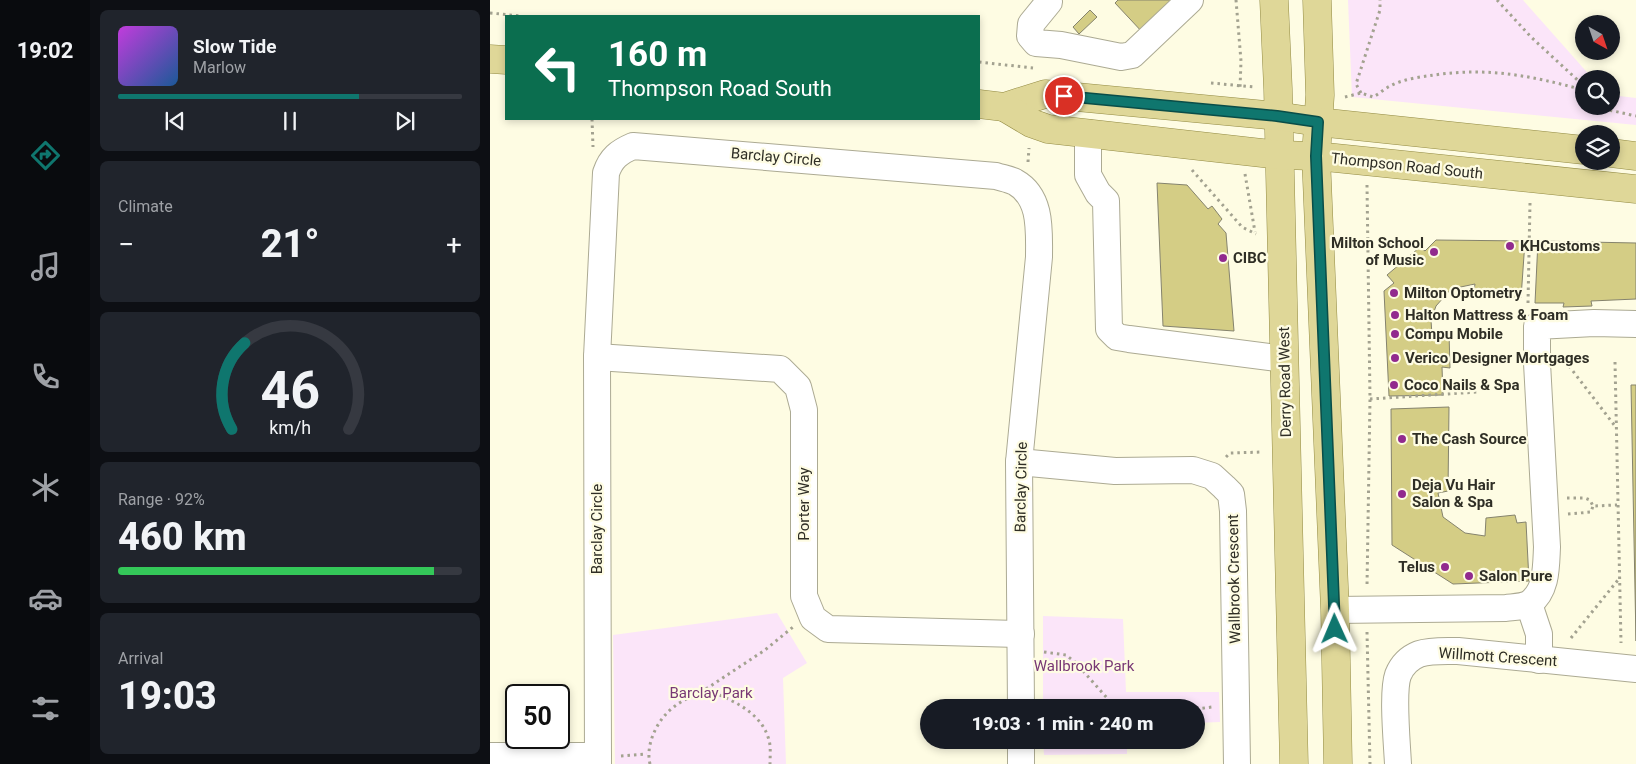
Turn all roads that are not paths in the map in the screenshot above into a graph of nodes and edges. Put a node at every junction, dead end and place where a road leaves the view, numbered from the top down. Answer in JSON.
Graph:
{"nodes":[{"id":1,"x":1190,"y":0,"type":"edge"},
{"id":2,"x":1274,"y":0,"type":"edge"},
{"id":3,"x":1317,"y":0,"type":"edge"},
{"id":4,"x":1049,"y":2,"type":"dead end"},
{"id":5,"x":490,"y":59,"type":"edge"},
{"id":6,"x":505,"y":60,"type":"edge"},
{"id":7,"x":991,"y":105,"type":"edge"},
{"id":8,"x":1277,"y":116,"type":"junction"},
{"id":9,"x":1318,"y":122,"type":"junction"},
{"id":10,"x":1088,"y":134,"type":"junction"},
{"id":11,"x":1575,"y":149,"type":"edge"},
{"id":12,"x":1279,"y":154,"type":"junction"},
{"id":13,"x":1620,"y":154,"type":"edge"},
{"id":14,"x":1316,"y":156,"type":"junction"},
{"id":15,"x":1636,"y":156,"type":"edge"},
{"id":16,"x":1636,"y":189,"type":"edge"},
{"id":17,"x":1636,"y":324,"type":"edge"},
{"id":18,"x":597,"y":357,"type":"junction"},
{"id":19,"x":1284,"y":359,"type":"junction"},
{"id":20,"x":1019,"y":462,"type":"junction"},
{"id":21,"x":1529,"y":604,"type":"junction"},
{"id":22,"x":1335,"y":610,"type":"junction"},
{"id":23,"x":1021,"y":642,"type":"junction"},
{"id":24,"x":1539,"y":660,"type":"junction"},
{"id":25,"x":1636,"y":669,"type":"edge"},
{"id":26,"x":1021,"y":699,"type":"edge"},
{"id":27,"x":1021,"y":749,"type":"edge"},
{"id":28,"x":490,"y":756,"type":"edge"},
{"id":29,"x":605,"y":759,"type":"edge"},
{"id":30,"x":1021,"y":764,"type":"edge"},
{"id":31,"x":1237,"y":764,"type":"edge"},
{"id":32,"x":1294,"y":764,"type":"edge"},
{"id":33,"x":1338,"y":764,"type":"edge"},
{"id":34,"x":1398,"y":764,"type":"edge"}],
"edges":[{"from":1,"to":4,"type":"street"},
{"from":2,"to":8,"type":"main road","name":"Derry Road West"},
{"from":3,"to":9,"type":"main road"},
{"from":5,"to":6,"type":"main road"},
{"from":7,"to":8,"type":"main road","name":"Thompson Road South"},
{"from":7,"to":10,"type":"main road","name":"Thompson Road South"},
{"from":8,"to":9,"type":"main road","name":"Thompson Road South"},
{"from":8,"to":12,"type":"main road","name":"Derry Road West"},
{"from":9,"to":11,"type":"main road","name":"Thompson Road South"},
{"from":9,"to":14,"type":"main road"},
{"from":10,"to":12,"type":"main road","name":"Thompson Road South"},
{"from":10,"to":19,"type":"street"},
{"from":12,"to":14,"type":"main road","name":"Thompson Road South"},
{"from":12,"to":19,"type":"main road","name":"Derry Road West"},
{"from":13,"to":15,"type":"main road"},
{"from":14,"to":16,"type":"main road","name":"Thompson Road South"},
{"from":14,"to":22,"type":"main road"},
{"from":17,"to":21,"type":"street"},
{"from":18,"to":20,"type":"street","name":"Barclay Circle"},
{"from":18,"to":23,"type":"street","name":"Porter Way"},
{"from":18,"to":29,"type":"street","name":"Barclay Circle"},
{"from":19,"to":32,"type":"main road","name":"Derry Road West"},
{"from":20,"to":23,"type":"street","name":"Barclay Circle"},
{"from":20,"to":31,"type":"street","name":"Wallbrook Crescent"},
{"from":21,"to":22,"type":"street"},
{"from":21,"to":24,"type":"street"},
{"from":22,"to":33,"type":"main road"},
{"from":23,"to":26,"type":"street","name":"Barclay Circle"},
{"from":24,"to":25,"type":"street","name":"Willmott Crescent"},
{"from":24,"to":34,"type":"street","name":"Willmott Crescent"},
{"from":27,"to":30,"type":"street"},
{"from":28,"to":29,"type":"street"}]}
